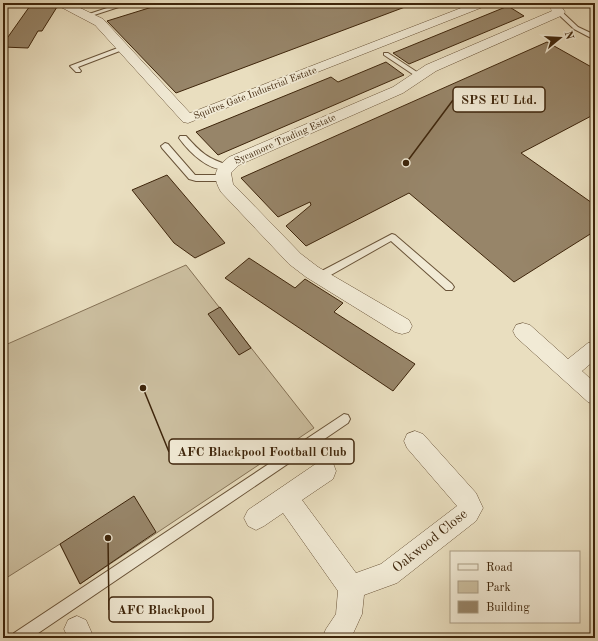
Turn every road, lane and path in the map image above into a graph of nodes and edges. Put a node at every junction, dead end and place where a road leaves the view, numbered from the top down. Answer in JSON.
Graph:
{"nodes":[{"id":1,"x":61,"y":3,"type":"edge"},
{"id":2,"x":128,"y":3,"type":"edge"},
{"id":3,"x":484,"y":3,"type":"edge"},
{"id":4,"x":556,"y":8,"type":"edge"},
{"id":5,"x":86,"y":16,"type":"junction"},
{"id":6,"x":595,"y":38,"type":"edge"},
{"id":7,"x":123,"y":48,"type":"junction"},
{"id":8,"x":386,"y":54,"type":"dead end"},
{"id":9,"x":78,"y":71,"type":"dead end"},
{"id":10,"x":419,"y":76,"type":"junction"},
{"id":11,"x":183,"y":138,"type":"dead end"},
{"id":12,"x":165,"y":146,"type":"dead end"},
{"id":13,"x":224,"y":172,"type":"junction"},
{"id":14,"x":319,"y":277,"type":"junction"},
{"id":15,"x":449,"y":287,"type":"dead end"},
{"id":16,"x":402,"y":326,"type":"dead end"},
{"id":17,"x":522,"y":331,"type":"dead end"},
{"id":18,"x":595,"y":349,"type":"edge"},
{"id":19,"x":567,"y":371,"type":"junction"},
{"id":20,"x":595,"y":396,"type":"edge"},
{"id":21,"x":344,"y":419,"type":"dead end"},
{"id":22,"x":415,"y":441,"type":"dead end"},
{"id":23,"x":325,"y":471,"type":"dead end"},
{"id":24,"x":286,"y":497,"type":"junction"},
{"id":25,"x":256,"y":518,"type":"dead end"},
{"id":26,"x":352,"y":588,"type":"junction"},
{"id":27,"x":19,"y":638,"type":"edge"},
{"id":28,"x":335,"y":638,"type":"edge"}],
"edges":[{"from":1,"to":5,"type":"street","name":"Squires Gate Industrial Estate"},
{"from":2,"to":5,"type":"lane"},
{"from":3,"to":7,"type":"street","name":"Squires Gate Industrial Estate"},
{"from":4,"to":6,"type":"lane"},
{"from":4,"to":10,"type":"street","name":"Sycamore Trading Estate"},
{"from":5,"to":7,"type":"street","name":"Squires Gate Industrial Estate"},
{"from":7,"to":9,"type":"lane"},
{"from":8,"to":10,"type":"lane"},
{"from":10,"to":13,"type":"street","name":"Sycamore Trading Estate"},
{"from":11,"to":13,"type":"lane"},
{"from":12,"to":13,"type":"lane"},
{"from":13,"to":14,"type":"street"},
{"from":14,"to":15,"type":"lane"},
{"from":14,"to":16,"type":"street"},
{"from":17,"to":19,"type":"street"},
{"from":18,"to":19,"type":"street"},
{"from":19,"to":20,"type":"street"},
{"from":21,"to":27,"type":"lane"},
{"from":22,"to":26,"type":"street","name":"Oakwood Close"},
{"from":23,"to":24,"type":"street"},
{"from":24,"to":25,"type":"street"},
{"from":24,"to":26,"type":"street"},
{"from":26,"to":28,"type":"street"}]}
